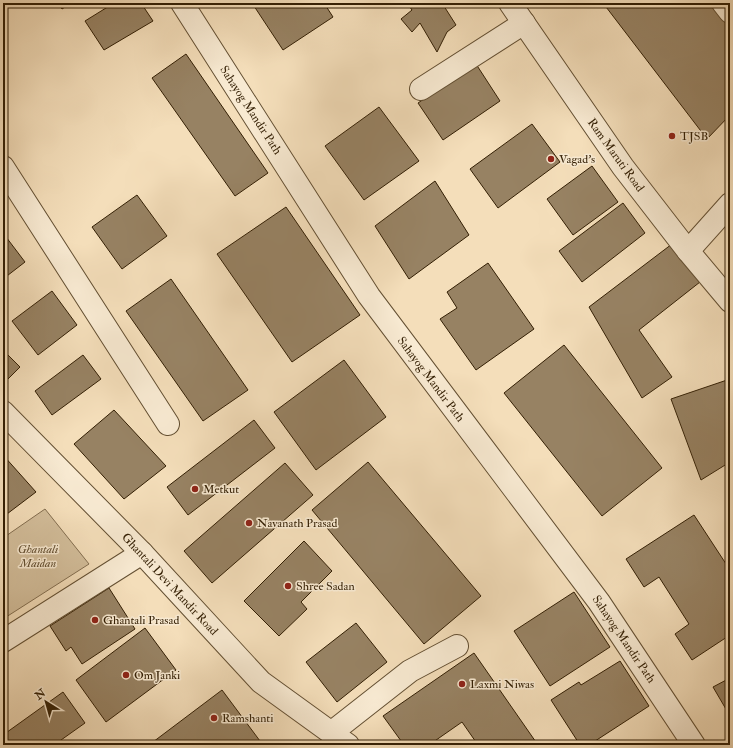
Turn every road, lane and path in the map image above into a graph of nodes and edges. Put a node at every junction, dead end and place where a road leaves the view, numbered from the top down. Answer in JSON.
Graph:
{"nodes":[{"id":1,"x":182,"y":3,"type":"edge"},
{"id":2,"x":510,"y":3,"type":"edge"},
{"id":3,"x":723,"y":3,"type":"edge"},
{"id":4,"x":730,"y":12,"type":"edge"},
{"id":5,"x":524,"y":23,"type":"junction"},
{"id":6,"x":421,"y":89,"type":"dead end"},
{"id":7,"x":3,"y":167,"type":"edge"},
{"id":8,"x":730,"y":204,"type":"edge"},
{"id":9,"x":688,"y":251,"type":"junction"},
{"id":10,"x":730,"y":301,"type":"edge"},
{"id":11,"x":3,"y":412,"type":"edge"},
{"id":12,"x":168,"y":424,"type":"dead end"},
{"id":13,"x":142,"y":552,"type":"junction"},
{"id":14,"x":3,"y":641,"type":"edge"},
{"id":15,"x":457,"y":646,"type":"dead end"},
{"id":16,"x":339,"y":739,"type":"edge"},
{"id":17,"x":694,"y":745,"type":"edge"}],
"edges":[{"from":1,"to":17,"type":"street","name":"Sahayog Mandir Path"},
{"from":2,"to":5,"type":"street","name":"Ram Maruti Road"},
{"from":3,"to":4,"type":"street"},
{"from":5,"to":6,"type":"street"},
{"from":5,"to":9,"type":"street","name":"Ram Maruti Road"},
{"from":7,"to":12,"type":"street"},
{"from":8,"to":9,"type":"street"},
{"from":9,"to":10,"type":"street","name":"Ram Maruti Road"},
{"from":11,"to":13,"type":"street","name":"Ghantali Devi Mandir Road"},
{"from":13,"to":14,"type":"street"},
{"from":13,"to":16,"type":"street","name":"Ghantali Devi Mandir Road"},
{"from":15,"to":16,"type":"street"}]}
